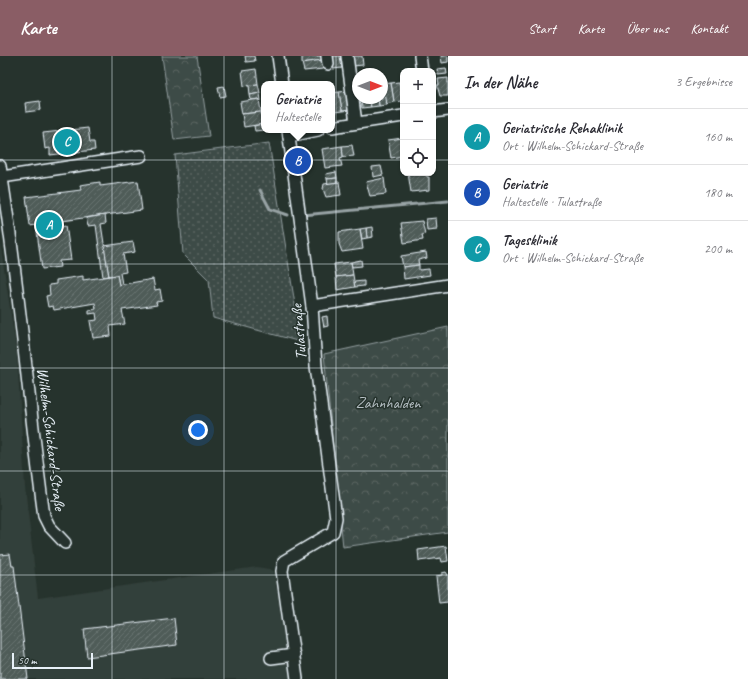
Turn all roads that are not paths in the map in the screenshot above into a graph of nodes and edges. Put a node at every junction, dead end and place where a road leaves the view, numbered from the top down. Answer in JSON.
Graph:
{"nodes":[{"id":1,"x":278,"y":56,"type":"edge"},
{"id":2,"x":347,"y":56,"type":"edge"},
{"id":3,"x":420,"y":56,"type":"edge"},
{"id":4,"x":422,"y":68,"type":"edge"},
{"id":5,"x":282,"y":81,"type":"edge"},
{"id":6,"x":448,"y":110,"type":"edge"},
{"id":7,"x":436,"y":112,"type":"edge"},
{"id":8,"x":400,"y":116,"type":"edge"},
{"id":9,"x":356,"y":123,"type":"junction"},
{"id":10,"x":335,"y":126,"type":"edge"},
{"id":11,"x":289,"y":133,"type":"edge"},
{"id":12,"x":141,"y":156,"type":"dead end"},
{"id":13,"x":1,"y":172,"type":"edge"},
{"id":14,"x":448,"y":285,"type":"edge"},
{"id":15,"x":312,"y":306,"type":"junction"},
{"id":16,"x":65,"y":544,"type":"dead end"},
{"id":17,"x":294,"y":655,"type":"junction"},
{"id":18,"x":271,"y":658,"type":"dead end"},
{"id":19,"x":297,"y":679,"type":"edge"}],
"edges":[{"from":1,"to":5,"type":"street"},
{"from":2,"to":9,"type":"street"},
{"from":3,"to":4,"type":"street"},
{"from":6,"to":7,"type":"street"},
{"from":8,"to":9,"type":"street"},
{"from":9,"to":10,"type":"street"},
{"from":11,"to":15,"type":"street","name":"Tulastraße"},
{"from":12,"to":13,"type":"street"},
{"from":13,"to":16,"type":"street","name":"Wilhelm-Schickard-Straße"},
{"from":14,"to":15,"type":"street"},
{"from":15,"to":17,"type":"street","name":"Tulastraße"},
{"from":17,"to":18,"type":"street"},
{"from":17,"to":19,"type":"street"}]}
